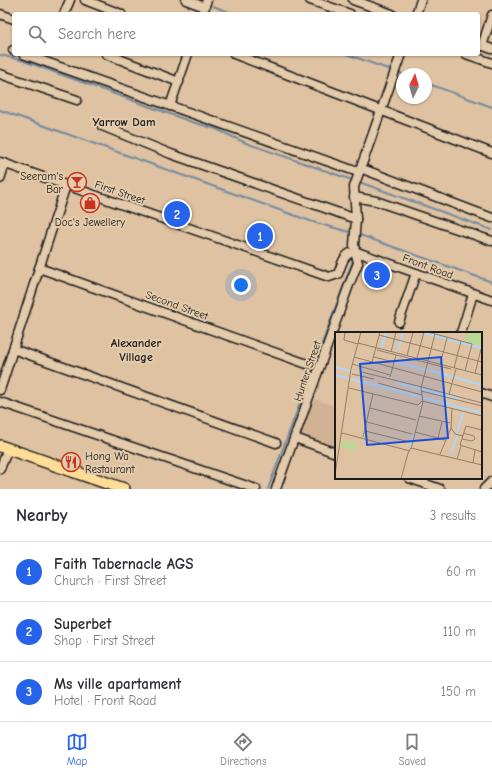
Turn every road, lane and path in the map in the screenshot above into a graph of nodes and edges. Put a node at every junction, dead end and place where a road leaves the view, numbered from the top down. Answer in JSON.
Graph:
{"nodes":[{"id":1,"x":70,"y":0,"type":"edge"},
{"id":2,"x":85,"y":0,"type":"edge"},
{"id":3,"x":186,"y":0,"type":"edge"},
{"id":4,"x":310,"y":0,"type":"edge"},
{"id":5,"x":353,"y":0,"type":"edge"},
{"id":6,"x":421,"y":0,"type":"edge"},
{"id":7,"x":205,"y":7,"type":"edge"},
{"id":8,"x":65,"y":12,"type":"edge"},
{"id":9,"x":116,"y":12,"type":"edge"},
{"id":10,"x":344,"y":12,"type":"edge"},
{"id":11,"x":386,"y":12,"type":"edge"},
{"id":12,"x":417,"y":12,"type":"edge"},
{"id":13,"x":0,"y":14,"type":"edge"},
{"id":14,"x":492,"y":15,"type":"edge"},
{"id":15,"x":12,"y":18,"type":"edge"},
{"id":16,"x":480,"y":45,"type":"edge"},
{"id":17,"x":492,"y":49,"type":"edge"},
{"id":18,"x":29,"y":56,"type":"edge"},
{"id":19,"x":111,"y":56,"type":"edge"},
{"id":20,"x":187,"y":56,"type":"edge"},
{"id":21,"x":239,"y":56,"type":"edge"},
{"id":22,"x":400,"y":56,"type":"edge"},
{"id":23,"x":472,"y":56,"type":"edge"},
{"id":24,"x":492,"y":63,"type":"edge"},
{"id":25,"x":0,"y":74,"type":"edge"},
{"id":26,"x":179,"y":82,"type":"junction"},
{"id":27,"x":77,"y":100,"type":"dead end"},
{"id":28,"x":170,"y":106,"type":"junction"},
{"id":29,"x":381,"y":109,"type":"junction"},
{"id":30,"x":102,"y":126,"type":"dead end"},
{"id":31,"x":492,"y":153,"type":"edge"},
{"id":32,"x":2,"y":163,"type":"edge"},
{"id":33,"x":357,"y":176,"type":"junction"},
{"id":34,"x":0,"y":180,"type":"edge"},
{"id":35,"x":66,"y":185,"type":"junction"},
{"id":36,"x":354,"y":197,"type":"junction"},
{"id":37,"x":492,"y":218,"type":"edge"},
{"id":38,"x":356,"y":219,"type":"junction"},
{"id":39,"x":492,"y":241,"type":"edge"},
{"id":40,"x":356,"y":252,"type":"junction"},
{"id":41,"x":39,"y":268,"type":"junction"},
{"id":42,"x":416,"y":273,"type":"junction"},
{"id":43,"x":473,"y":294,"type":"junction"},
{"id":44,"x":492,"y":300,"type":"edge"},
{"id":45,"x":399,"y":322,"type":"dead end"},
{"id":46,"x":336,"y":332,"type":"edge"},
{"id":47,"x":461,"y":332,"type":"edge"},
{"id":48,"x":333,"y":342,"type":"edge"},
{"id":49,"x":13,"y":349,"type":"junction"},
{"id":50,"x":306,"y":364,"type":"dead end"},
{"id":51,"x":0,"y":390,"type":"edge"},
{"id":52,"x":482,"y":394,"type":"edge"},
{"id":53,"x":492,"y":397,"type":"edge"},
{"id":54,"x":0,"y":402,"type":"edge"},
{"id":55,"x":295,"y":438,"type":"junction"},
{"id":56,"x":276,"y":443,"type":"dead end"},
{"id":57,"x":4,"y":447,"type":"edge"},
{"id":58,"x":335,"y":452,"type":"edge"},
{"id":59,"x":0,"y":469,"type":"edge"},
{"id":60,"x":414,"y":479,"type":"edge"},
{"id":61,"x":492,"y":481,"type":"edge"},
{"id":62,"x":430,"y":482,"type":"edge"},
{"id":63,"x":124,"y":489,"type":"edge"},
{"id":64,"x":256,"y":489,"type":"edge"},
{"id":65,"x":276,"y":489,"type":"edge"},
{"id":66,"x":440,"y":489,"type":"edge"},
{"id":67,"x":484,"y":489,"type":"edge"}],
"edges":[{"from":1,"to":8,"type":"street"},
{"from":2,"to":9,"type":"street"},
{"from":3,"to":7,"type":"street"},
{"from":4,"to":10,"type":"street"},
{"from":5,"to":11,"type":"street"},
{"from":6,"to":12,"type":"street"},
{"from":13,"to":15,"type":"street"},
{"from":14,"to":16,"type":"street"},
{"from":16,"to":17,"type":"street"},
{"from":18,"to":28,"type":"street"},
{"from":19,"to":26,"type":"street"},
{"from":20,"to":26,"type":"street"},
{"from":21,"to":29,"type":"street"},
{"from":22,"to":29,"type":"street","name":"Hunter Street"},
{"from":23,"to":24,"type":"street"},
{"from":25,"to":27,"type":"street"},
{"from":26,"to":28,"type":"street"},
{"from":28,"to":33,"type":"street"},
{"from":29,"to":31,"type":"street"},
{"from":29,"to":33,"type":"street","name":"Hunter Street"},
{"from":30,"to":38,"type":"street"},
{"from":32,"to":34,"type":"street"},
{"from":32,"to":35,"type":"street","name":"First Street"},
{"from":33,"to":36,"type":"street","name":"Hunter Street"},
{"from":33,"to":37,"type":"street"},
{"from":35,"to":40,"type":"street","name":"First Street"},
{"from":35,"to":41,"type":"street"},
{"from":36,"to":38,"type":"street","name":"Hunter Street"},
{"from":36,"to":39,"type":"street"},
{"from":38,"to":40,"type":"street","name":"Hunter Street"},
{"from":40,"to":42,"type":"street","name":"Front Road"},
{"from":40,"to":46,"type":"street","name":"Hunter Street"},
{"from":41,"to":49,"type":"street"},
{"from":41,"to":50,"type":"street","name":"Second Street"},
{"from":42,"to":43,"type":"street","name":"Front Road"},
{"from":42,"to":45,"type":"street"},
{"from":43,"to":44,"type":"street","name":"Front Road"},
{"from":43,"to":47,"type":"street"},
{"from":48,"to":55,"type":"street","name":"Hunter Street"},
{"from":49,"to":51,"type":"street"},
{"from":49,"to":56,"type":"street"},
{"from":52,"to":53,"type":"street"},
{"from":54,"to":64,"type":"street"},
{"from":55,"to":58,"type":"street"},
{"from":55,"to":65,"type":"street","name":"Hunter Street"},
{"from":57,"to":59,"type":"street"},
{"from":57,"to":63,"type":"main road"},
{"from":60,"to":62,"type":"street"},
{"from":61,"to":67,"type":"street"},
{"from":62,"to":66,"type":"street"}]}
